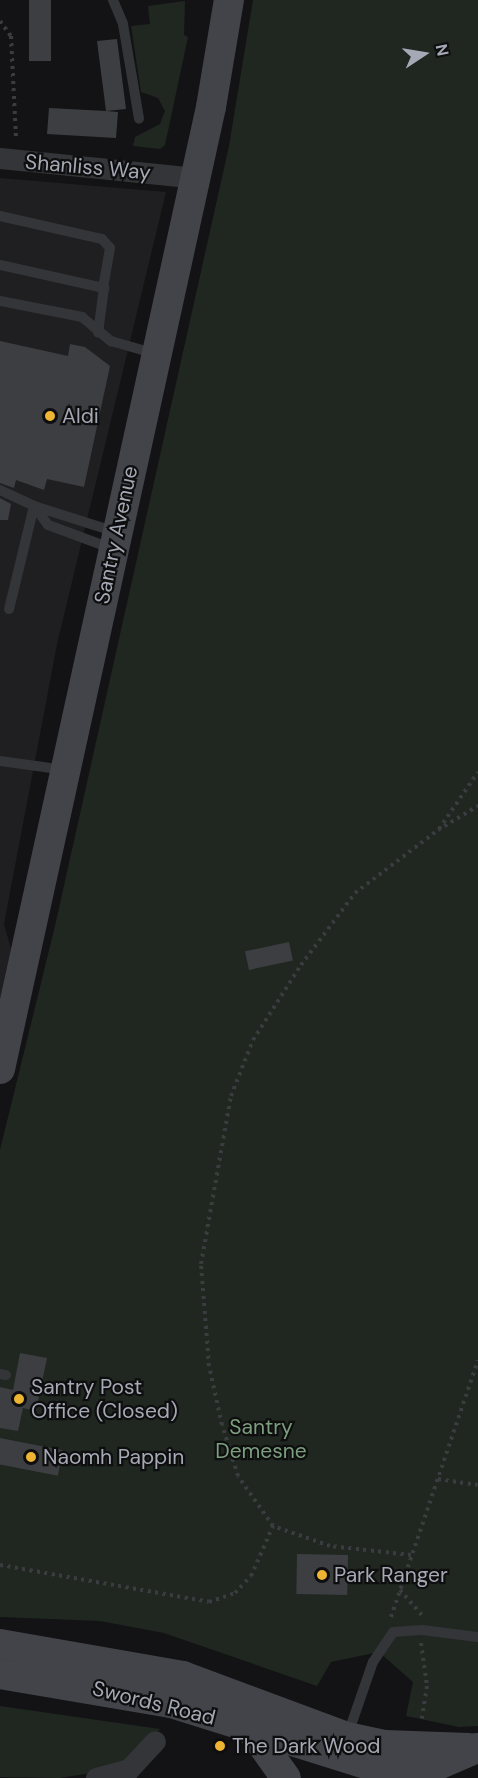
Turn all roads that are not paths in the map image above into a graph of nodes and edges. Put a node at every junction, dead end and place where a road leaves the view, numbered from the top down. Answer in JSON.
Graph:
{"nodes":[{"id":1,"x":113,"y":0,"type":"edge"},
{"id":2,"x":229,"y":0,"type":"edge"},
{"id":3,"x":139,"y":119,"type":"dead end"},
{"id":4,"x":8,"y":152,"type":"edge"},
{"id":5,"x":186,"y":177,"type":"junction"},
{"id":6,"x":0,"y":216,"type":"edge"},
{"id":7,"x":0,"y":265,"type":"edge"},
{"id":8,"x":103,"y":288,"type":"junction"},
{"id":9,"x":0,"y":301,"type":"edge"},
{"id":10,"x":98,"y":333,"type":"junction"},
{"id":11,"x":156,"y":354,"type":"junction"},
{"id":12,"x":0,"y":490,"type":"edge"},
{"id":13,"x":34,"y":506,"type":"junction"},
{"id":14,"x":115,"y":541,"type":"junction"},
{"id":15,"x":9,"y":609,"type":"dead end"},
{"id":16,"x":0,"y":761,"type":"edge"},
{"id":17,"x":65,"y":770,"type":"junction"},
{"id":18,"x":0,"y":1069,"type":"edge"},
{"id":19,"x":478,"y":1636,"type":"edge"},
{"id":20,"x":0,"y":1644,"type":"edge"},
{"id":21,"x":0,"y":1674,"type":"edge"},
{"id":22,"x":251,"y":1729,"type":"junction"},
{"id":23,"x":155,"y":1741,"type":"dead end"},
{"id":24,"x":478,"y":1748,"type":"edge"},
{"id":25,"x":343,"y":1758,"type":"edge"},
{"id":26,"x":425,"y":1773,"type":"edge"},
{"id":27,"x":96,"y":1778,"type":"edge"},
{"id":28,"x":286,"y":1778,"type":"edge"}],
"edges":[{"from":1,"to":3,"type":"lane"},
{"from":2,"to":5,"type":"main road","name":"Santry Avenue"},
{"from":4,"to":5,"type":"street","name":"Shanliss Way"},
{"from":5,"to":11,"type":"main road","name":"Santry Avenue"},
{"from":6,"to":8,"type":"lane"},
{"from":7,"to":8,"type":"lane"},
{"from":8,"to":10,"type":"lane"},
{"from":9,"to":10,"type":"lane"},
{"from":10,"to":11,"type":"lane"},
{"from":11,"to":14,"type":"main road","name":"Santry Avenue"},
{"from":12,"to":13,"type":"lane"},
{"from":13,"to":14,"type":"lane"},
{"from":13,"to":14,"type":"lane"},
{"from":13,"to":15,"type":"lane"},
{"from":14,"to":17,"type":"main road","name":"Santry Avenue"},
{"from":16,"to":17,"type":"lane"},
{"from":17,"to":18,"type":"main road","name":"Santry Avenue"},
{"from":19,"to":25,"type":"lane"},
{"from":20,"to":25,"type":"main road","name":"Swords Road"},
{"from":21,"to":22,"type":"main road","name":"Swords Road"},
{"from":22,"to":25,"type":"main road","name":"Swords Road"},
{"from":22,"to":28,"type":"main road"},
{"from":23,"to":27,"type":"street"},
{"from":24,"to":25,"type":"main road","name":"Swords Road"},
{"from":24,"to":26,"type":"main road","name":"Swords Road"},
{"from":25,"to":26,"type":"main road","name":"Swords Road"}]}
